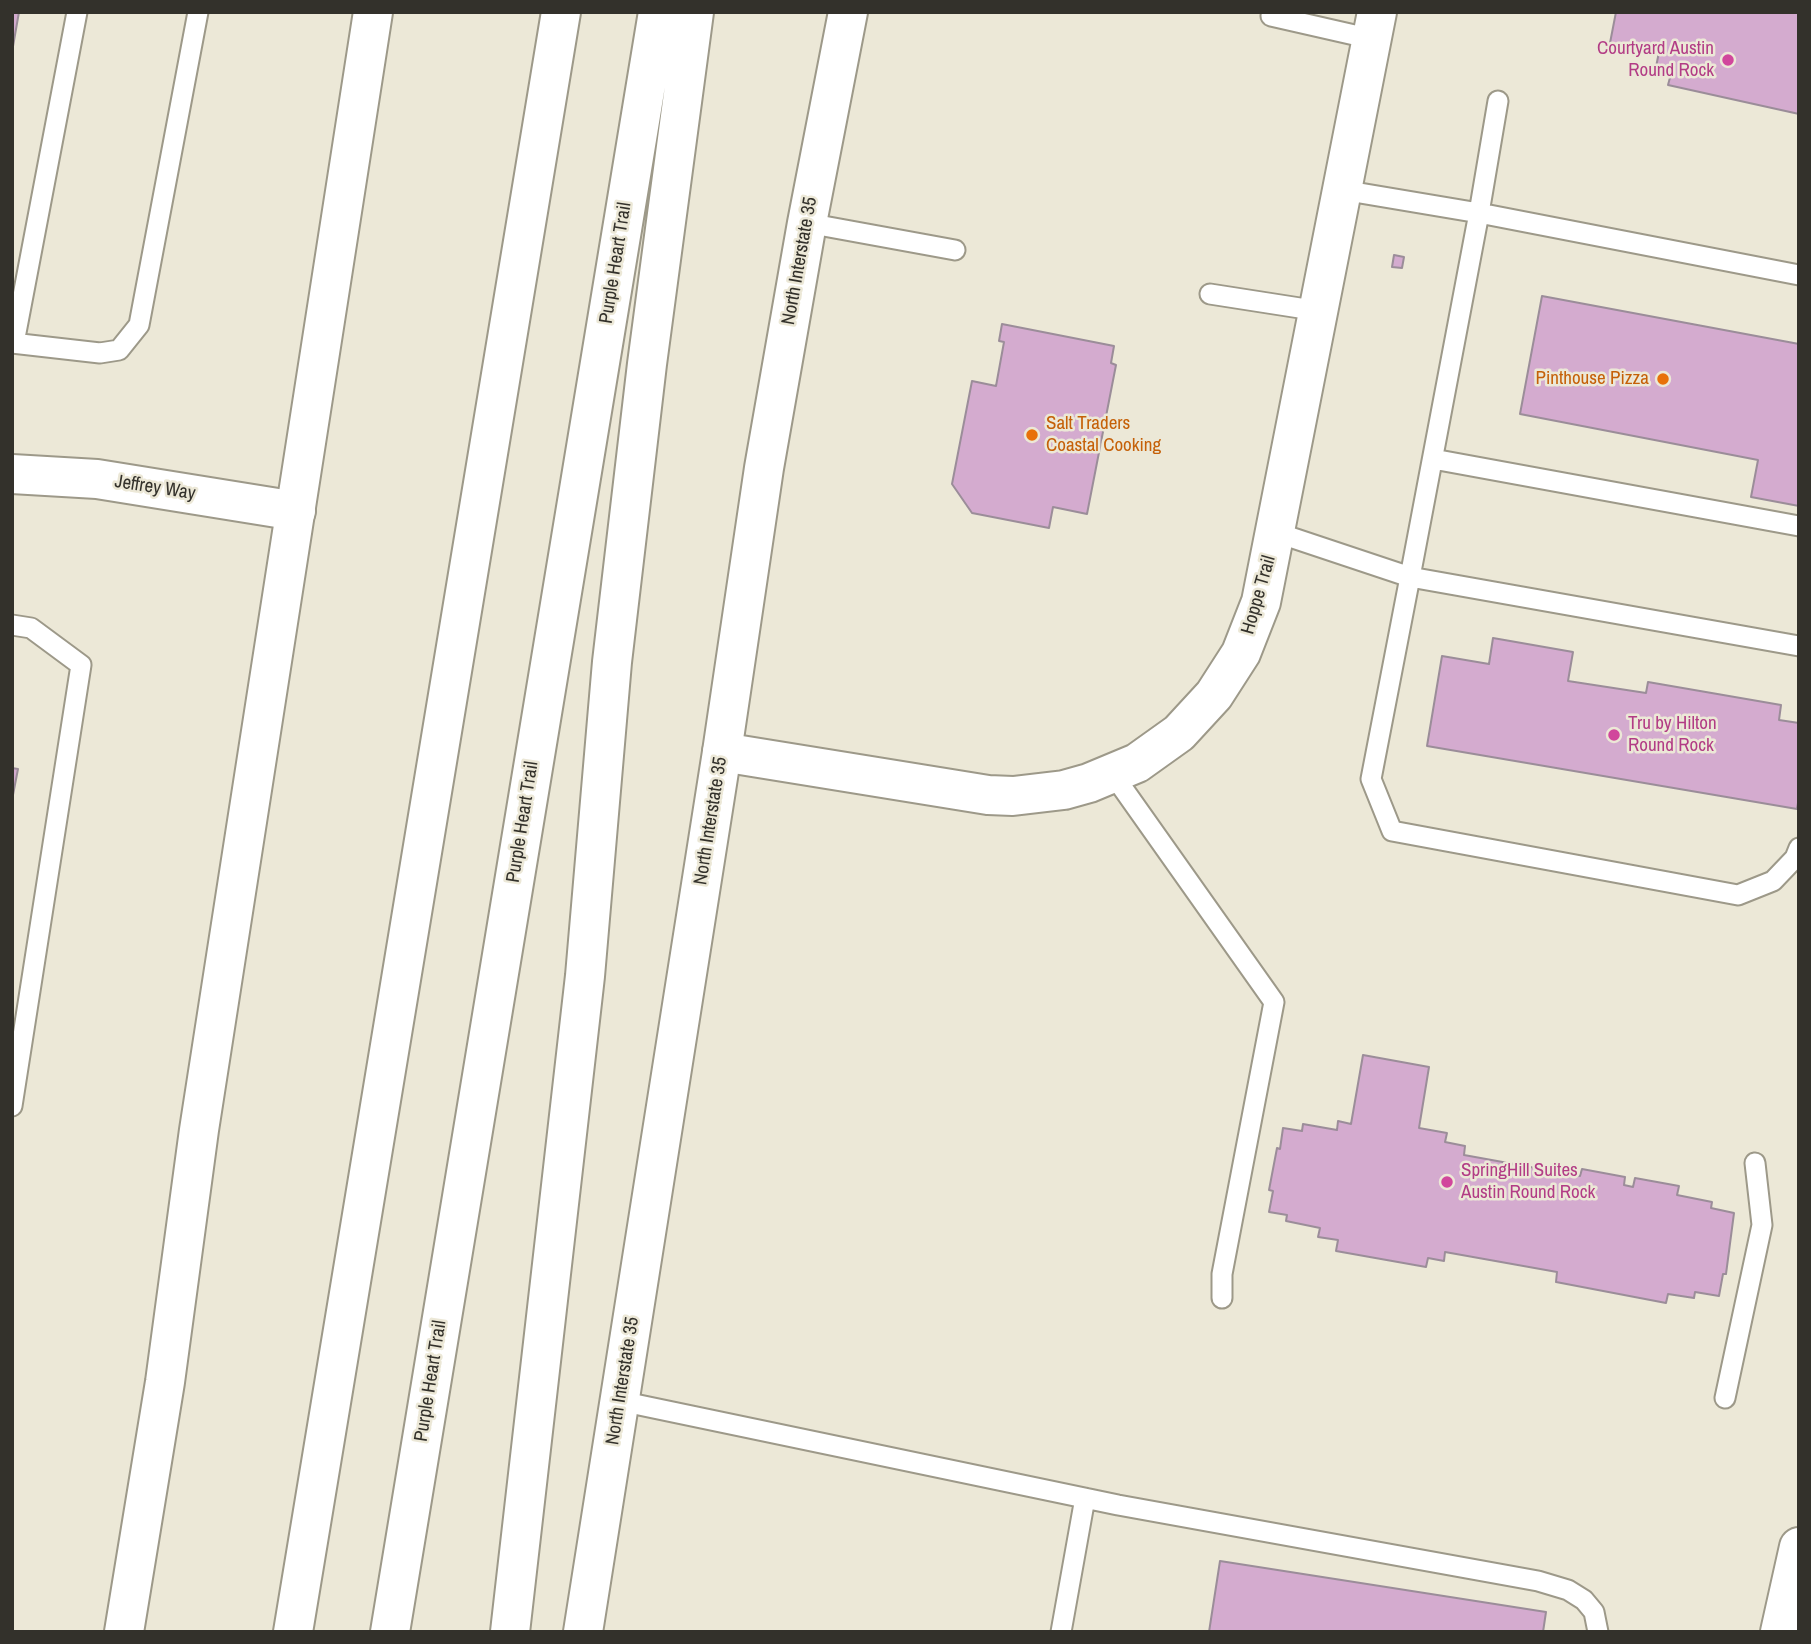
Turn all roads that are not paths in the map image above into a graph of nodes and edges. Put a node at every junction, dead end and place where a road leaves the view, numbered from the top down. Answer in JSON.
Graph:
{"nodes":[{"id":1,"x":78,"y":12,"type":"edge"},
{"id":2,"x":198,"y":12,"type":"edge"},
{"id":3,"x":373,"y":12,"type":"edge"},
{"id":4,"x":561,"y":12,"type":"edge"},
{"id":5,"x":658,"y":12,"type":"edge"},
{"id":6,"x":694,"y":12,"type":"edge"},
{"id":7,"x":848,"y":12,"type":"edge"},
{"id":8,"x":1271,"y":16,"type":"dead end"},
{"id":9,"x":1374,"y":25,"type":"edge"},
{"id":10,"x":1498,"y":102,"type":"dead end"},
{"id":11,"x":1342,"y":190,"type":"junction"},
{"id":12,"x":1479,"y":213,"type":"junction"},
{"id":13,"x":807,"y":223,"type":"junction"},
{"id":14,"x":954,"y":250,"type":"dead end"},
{"id":15,"x":1799,"y":275,"type":"edge"},
{"id":16,"x":1210,"y":294,"type":"dead end"},
{"id":17,"x":1318,"y":311,"type":"junction"},
{"id":18,"x":13,"y":343,"type":"edge"},
{"id":19,"x":1433,"y":459,"type":"junction"},
{"id":20,"x":12,"y":474,"type":"edge"},
{"id":21,"x":296,"y":511,"type":"junction"},
{"id":22,"x":1799,"y":526,"type":"edge"},
{"id":23,"x":1275,"y":532,"type":"junction"},
{"id":24,"x":1410,"y":576,"type":"junction"},
{"id":25,"x":12,"y":625,"type":"edge"},
{"id":26,"x":1799,"y":646,"type":"edge"},
{"id":27,"x":722,"y":752,"type":"junction"},
{"id":28,"x":1112,"y":773,"type":"junction"},
{"id":29,"x":1799,"y":848,"type":"edge"},
{"id":30,"x":20,"y":1012,"type":"edge"},
{"id":31,"x":12,"y":1106,"type":"edge"},
{"id":32,"x":1755,"y":1163,"type":"dead end"},
{"id":33,"x":1222,"y":1298,"type":"dead end"},
{"id":34,"x":1725,"y":1398,"type":"dead end"},
{"id":35,"x":620,"y":1401,"type":"junction"},
{"id":36,"x":1085,"y":1498,"type":"junction"},
{"id":37,"x":1799,"y":1546,"type":"edge"},
{"id":38,"x":124,"y":1632,"type":"edge"},
{"id":39,"x":293,"y":1632,"type":"edge"},
{"id":40,"x":390,"y":1632,"type":"edge"},
{"id":41,"x":510,"y":1632,"type":"edge"},
{"id":42,"x":583,"y":1632,"type":"edge"},
{"id":43,"x":1061,"y":1632,"type":"edge"},
{"id":44,"x":1598,"y":1632,"type":"edge"},
{"id":45,"x":1780,"y":1632,"type":"edge"}],
"edges":[{"from":1,"to":18,"type":"lane"},
{"from":2,"to":18,"type":"lane"},
{"from":3,"to":21,"type":"main road"},
{"from":4,"to":39,"type":"main road"},
{"from":5,"to":40,"type":"main road","name":"Purple Heart Trail"},
{"from":6,"to":41,"type":"main road"},
{"from":7,"to":13,"type":"main road","name":"North Interstate 35"},
{"from":8,"to":9,"type":"lane"},
{"from":9,"to":11,"type":"main road","name":"Hoppe Trail"},
{"from":10,"to":12,"type":"lane"},
{"from":11,"to":12,"type":"lane"},
{"from":11,"to":17,"type":"main road","name":"Hoppe Trail"},
{"from":12,"to":15,"type":"lane"},
{"from":12,"to":19,"type":"lane"},
{"from":13,"to":14,"type":"lane"},
{"from":13,"to":27,"type":"main road","name":"North Interstate 35"},
{"from":16,"to":17,"type":"lane"},
{"from":17,"to":23,"type":"main road","name":"Hoppe Trail"},
{"from":19,"to":22,"type":"lane"},
{"from":19,"to":24,"type":"lane"},
{"from":20,"to":21,"type":"main road","name":"Jeffrey Way"},
{"from":21,"to":38,"type":"main road"},
{"from":23,"to":24,"type":"lane"},
{"from":23,"to":28,"type":"main road","name":"Hoppe Trail"},
{"from":24,"to":26,"type":"lane"},
{"from":24,"to":29,"type":"lane"},
{"from":25,"to":30,"type":"lane"},
{"from":27,"to":28,"type":"main road","name":"Hoppe Trail"},
{"from":27,"to":35,"type":"main road","name":"North Interstate 35"},
{"from":28,"to":33,"type":"lane"},
{"from":30,"to":31,"type":"lane"},
{"from":32,"to":34,"type":"lane"},
{"from":35,"to":36,"type":"lane"},
{"from":35,"to":42,"type":"main road","name":"North Interstate 35"},
{"from":36,"to":43,"type":"lane"},
{"from":36,"to":44,"type":"lane"},
{"from":37,"to":45,"type":"main road"}]}
